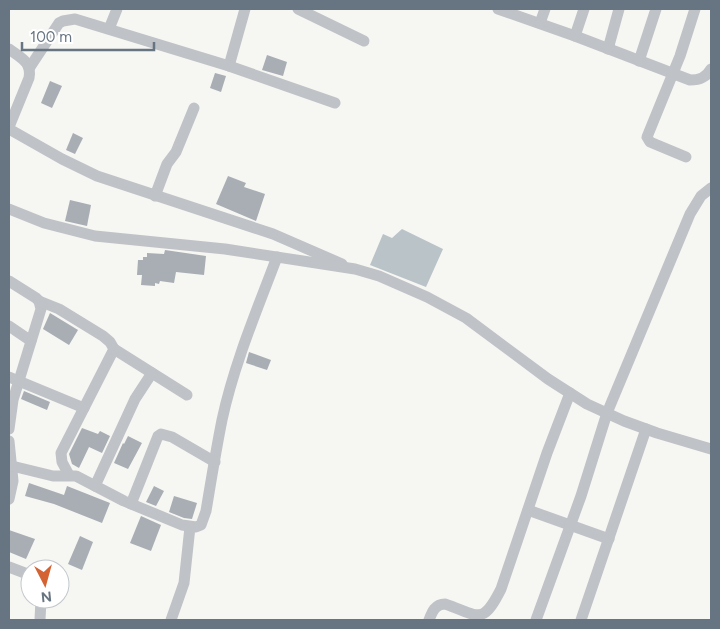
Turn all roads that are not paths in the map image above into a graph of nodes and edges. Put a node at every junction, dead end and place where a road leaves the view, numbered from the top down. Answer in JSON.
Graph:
{"nodes":[{"id":1,"x":245,"y":9,"type":"edge"},
{"id":2,"x":298,"y":9,"type":"edge"},
{"id":3,"x":502,"y":9,"type":"edge"},
{"id":4,"x":545,"y":9,"type":"edge"},
{"id":5,"x":584,"y":9,"type":"edge"},
{"id":6,"x":619,"y":9,"type":"edge"},
{"id":7,"x":656,"y":9,"type":"edge"},
{"id":8,"x":695,"y":9,"type":"edge"},
{"id":9,"x":113,"y":11,"type":"edge"},
{"id":10,"x":540,"y":23,"type":"junction"},
{"id":11,"x":109,"y":29,"type":"junction"},
{"id":12,"x":575,"y":36,"type":"junction"},
{"id":13,"x":364,"y":41,"type":"dead end"},
{"id":14,"x":608,"y":49,"type":"junction"},
{"id":15,"x":9,"y":50,"type":"edge"},
{"id":16,"x":638,"y":61,"type":"junction"},
{"id":17,"x":229,"y":66,"type":"junction"},
{"id":18,"x":30,"y":67,"type":"junction"},
{"id":19,"x":711,"y":69,"type":"edge"},
{"id":20,"x":673,"y":75,"type":"junction"},
{"id":21,"x":336,"y":103,"type":"dead end"},
{"id":22,"x":194,"y":108,"type":"dead end"},
{"id":23,"x":9,"y":128,"type":"edge"},
{"id":24,"x":686,"y":157,"type":"dead end"},
{"id":25,"x":711,"y":188,"type":"edge"},
{"id":26,"x":156,"y":196,"type":"junction"},
{"id":27,"x":9,"y":209,"type":"edge"},
{"id":28,"x":277,"y":257,"type":"junction"},
{"id":29,"x":356,"y":269,"type":"junction"},
{"id":30,"x":9,"y":281,"type":"edge"},
{"id":31,"x":39,"y":301,"type":"junction"},
{"id":32,"x":9,"y":326,"type":"edge"},
{"id":33,"x":32,"y":341,"type":"junction"},
{"id":34,"x":114,"y":348,"type":"junction"},
{"id":35,"x":152,"y":373,"type":"junction"},
{"id":36,"x":14,"y":379,"type":"edge"},
{"id":37,"x":570,"y":393,"type":"junction"},
{"id":38,"x":187,"y":395,"type":"dead end"},
{"id":39,"x":84,"y":408,"type":"junction"},
{"id":40,"x":607,"y":413,"type":"junction"},
{"id":41,"x":9,"y":429,"type":"edge"},
{"id":42,"x":646,"y":429,"type":"junction"},
{"id":43,"x":9,"y":441,"type":"edge"},
{"id":44,"x":711,"y":448,"type":"edge"},
{"id":45,"x":215,"y":462,"type":"junction"},
{"id":46,"x":12,"y":466,"type":"junction"},
{"id":47,"x":70,"y":475,"type":"junction"},
{"id":48,"x":95,"y":486,"type":"junction"},
{"id":49,"x":9,"y":499,"type":"edge"},
{"id":50,"x":131,"y":504,"type":"junction"},
{"id":51,"x":528,"y":510,"type":"junction"},
{"id":52,"x":570,"y":526,"type":"junction"},
{"id":53,"x":190,"y":527,"type":"junction"},
{"id":54,"x":609,"y":539,"type":"junction"},
{"id":55,"x":171,"y":620,"type":"edge"},
{"id":56,"x":428,"y":620,"type":"edge"},
{"id":57,"x":536,"y":620,"type":"edge"},
{"id":58,"x":581,"y":620,"type":"edge"}],
"edges":[{"from":1,"to":17,"type":"street"},
{"from":2,"to":13,"type":"street"},
{"from":3,"to":10,"type":"street"},
{"from":4,"to":10,"type":"street"},
{"from":5,"to":12,"type":"street"},
{"from":6,"to":14,"type":"street"},
{"from":7,"to":16,"type":"street"},
{"from":8,"to":20,"type":"street"},
{"from":9,"to":11,"type":"street"},
{"from":10,"to":12,"type":"street"},
{"from":11,"to":17,"type":"street"},
{"from":11,"to":18,"type":"street"},
{"from":12,"to":14,"type":"street"},
{"from":14,"to":16,"type":"street"},
{"from":15,"to":18,"type":"street"},
{"from":16,"to":20,"type":"street"},
{"from":17,"to":21,"type":"street"},
{"from":18,"to":23,"type":"street"},
{"from":19,"to":20,"type":"street"},
{"from":20,"to":24,"type":"street"},
{"from":22,"to":26,"type":"street"},
{"from":23,"to":26,"type":"street"},
{"from":25,"to":40,"type":"street"},
{"from":26,"to":29,"type":"street"},
{"from":27,"to":28,"type":"street"},
{"from":28,"to":29,"type":"street"},
{"from":28,"to":45,"type":"street"},
{"from":29,"to":37,"type":"street"},
{"from":30,"to":31,"type":"street"},
{"from":31,"to":33,"type":"street"},
{"from":31,"to":34,"type":"street"},
{"from":32,"to":33,"type":"street"},
{"from":33,"to":36,"type":"street"},
{"from":34,"to":35,"type":"street"},
{"from":34,"to":39,"type":"street"},
{"from":35,"to":38,"type":"street"},
{"from":35,"to":48,"type":"street"},
{"from":36,"to":39,"type":"street"},
{"from":36,"to":41,"type":"street"},
{"from":37,"to":40,"type":"street"},
{"from":37,"to":51,"type":"street"},
{"from":39,"to":47,"type":"street"},
{"from":40,"to":42,"type":"street"},
{"from":40,"to":52,"type":"street"},
{"from":42,"to":44,"type":"street"},
{"from":42,"to":54,"type":"street"},
{"from":43,"to":46,"type":"street"},
{"from":45,"to":50,"type":"street"},
{"from":45,"to":53,"type":"street"},
{"from":46,"to":47,"type":"street"},
{"from":46,"to":49,"type":"street"},
{"from":47,"to":48,"type":"street"},
{"from":48,"to":50,"type":"street"},
{"from":50,"to":53,"type":"street"},
{"from":51,"to":52,"type":"street"},
{"from":51,"to":56,"type":"street"},
{"from":52,"to":54,"type":"street"},
{"from":52,"to":57,"type":"street"},
{"from":53,"to":55,"type":"street"},
{"from":54,"to":58,"type":"street"}]}
